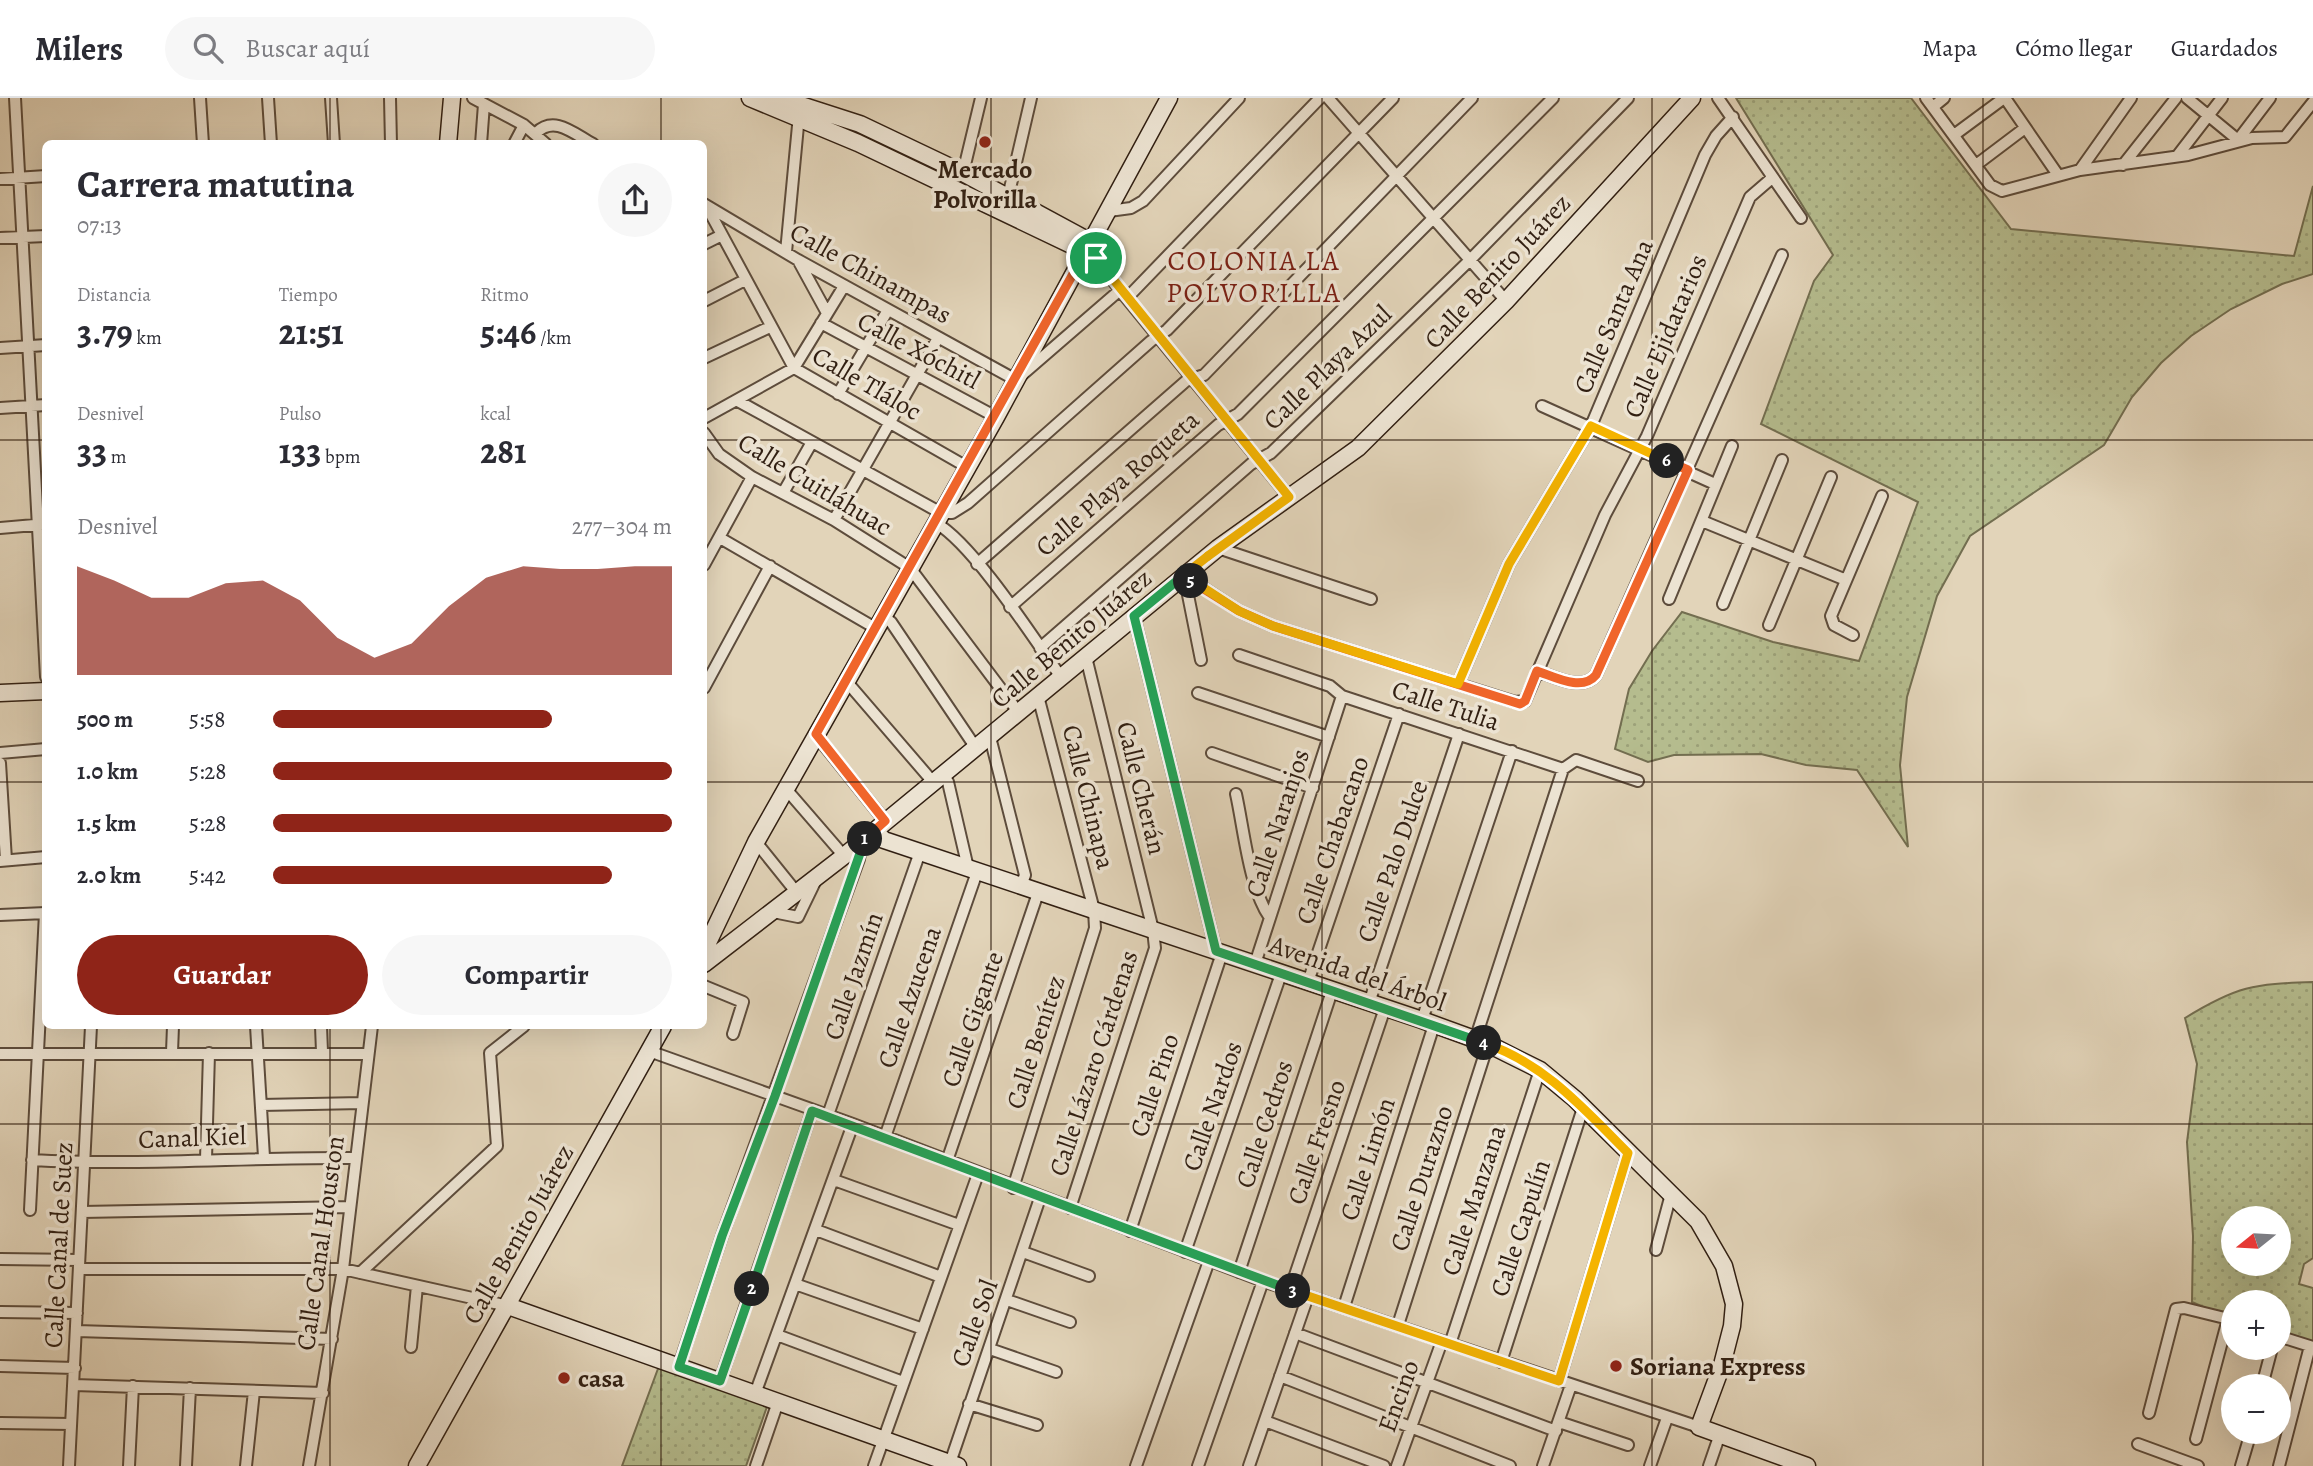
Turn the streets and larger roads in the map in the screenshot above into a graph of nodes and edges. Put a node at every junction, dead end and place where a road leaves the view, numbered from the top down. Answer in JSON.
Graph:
{"nodes":[{"id":1,"x":15,"y":98,"type":"edge"},
{"id":2,"x":200,"y":98,"type":"edge"},
{"id":3,"x":268,"y":98,"type":"edge"},
{"id":4,"x":331,"y":98,"type":"edge"},
{"id":5,"x":390,"y":98,"type":"edge"},
{"id":6,"x":452,"y":98,"type":"edge"},
{"id":7,"x":473,"y":98,"type":"edge"},
{"id":8,"x":750,"y":98,"type":"edge"},
{"id":9,"x":779,"y":98,"type":"edge"},
{"id":10,"x":981,"y":98,"type":"edge"},
{"id":11,"x":1031,"y":98,"type":"edge"},
{"id":12,"x":1158,"y":98,"type":"edge"},
{"id":13,"x":1169,"y":98,"type":"edge"},
{"id":14,"x":1239,"y":98,"type":"edge"},
{"id":15,"x":1320,"y":98,"type":"edge"},
{"id":16,"x":1328,"y":98,"type":"edge"},
{"id":17,"x":1393,"y":98,"type":"edge"},
{"id":18,"x":1472,"y":98,"type":"edge"},
{"id":19,"x":1553,"y":98,"type":"edge"},
{"id":20,"x":1629,"y":98,"type":"edge"},
{"id":21,"x":1692,"y":98,"type":"edge"},
{"id":22,"x":1718,"y":98,"type":"edge"},
{"id":23,"x":1944,"y":98,"type":"edge"},
{"id":24,"x":2004,"y":98,"type":"edge"},
{"id":25,"x":2131,"y":98,"type":"edge"},
{"id":26,"x":2176,"y":98,"type":"edge"},
{"id":27,"x":2187,"y":98,"type":"edge"},
{"id":28,"x":2222,"y":98,"type":"edge"},
{"id":29,"x":2270,"y":98,"type":"edge"},
{"id":30,"x":1929,"y":102,"type":"edge"},
{"id":31,"x":2313,"y":102,"type":"edge"},
{"id":32,"x":484,"y":104,"type":"junction"},
{"id":33,"x":798,"y":108,"type":"edge"},
{"id":34,"x":2209,"y":115,"type":"junction"},
{"id":35,"x":1733,"y":117,"type":"junction"},
{"id":36,"x":524,"y":125,"type":"junction"},
{"id":37,"x":2025,"y":128,"type":"junction"},
{"id":38,"x":1359,"y":132,"type":"junction"},
{"id":39,"x":536,"y":133,"type":"junction"},
{"id":40,"x":1954,"y":135,"type":"junction"},
{"id":41,"x":203,"y":140,"type":"edge"},
{"id":42,"x":271,"y":140,"type":"edge"},
{"id":43,"x":334,"y":140,"type":"edge"},
{"id":44,"x":391,"y":140,"type":"edge"},
{"id":45,"x":448,"y":140,"type":"edge"},
{"id":46,"x":481,"y":140,"type":"edge"},
{"id":47,"x":516,"y":140,"type":"edge"},
{"id":48,"x":542,"y":140,"type":"edge"},
{"id":49,"x":585,"y":140,"type":"edge"},
{"id":50,"x":2238,"y":141,"type":"junction"},
{"id":51,"x":2178,"y":155,"type":"junction"},
{"id":52,"x":1131,"y":158,"type":"junction"},
{"id":53,"x":1976,"y":165,"type":"junction"},
{"id":54,"x":2123,"y":165,"type":"junction"},
{"id":55,"x":2080,"y":170,"type":"junction"},
{"id":56,"x":963,"y":173,"type":"junction"},
{"id":57,"x":2058,"y":175,"type":"junction"},
{"id":58,"x":42,"y":176,"type":"edge"},
{"id":59,"x":1397,"y":176,"type":"junction"},
{"id":60,"x":19,"y":178,"type":"junction"},
{"id":61,"x":1772,"y":178,"type":"junction"},
{"id":62,"x":0,"y":179,"type":"edge"},
{"id":63,"x":1008,"y":197,"type":"junction"},
{"id":64,"x":707,"y":207,"type":"edge"},
{"id":65,"x":707,"y":209,"type":"edge"},
{"id":66,"x":1109,"y":211,"type":"junction"},
{"id":67,"x":1801,"y":218,"type":"dead end"},
{"id":68,"x":1433,"y":219,"type":"junction"},
{"id":69,"x":722,"y":235,"type":"junction"},
{"id":70,"x":42,"y":236,"type":"edge"},
{"id":71,"x":22,"y":237,"type":"junction"},
{"id":72,"x":0,"y":238,"type":"edge"},
{"id":73,"x":707,"y":242,"type":"edge"},
{"id":74,"x":1086,"y":250,"type":"junction"},
{"id":75,"x":786,"y":252,"type":"junction"},
{"id":76,"x":1782,"y":255,"type":"dead end"},
{"id":77,"x":798,"y":260,"type":"junction"},
{"id":78,"x":1469,"y":261,"type":"junction"},
{"id":79,"x":745,"y":280,"type":"junction"},
{"id":80,"x":844,"y":286,"type":"junction"},
{"id":81,"x":1124,"y":294,"type":"junction"},
{"id":82,"x":707,"y":299,"type":"edge"},
{"id":83,"x":1506,"y":301,"type":"junction"},
{"id":84,"x":888,"y":310,"type":"junction"},
{"id":85,"x":824,"y":318,"type":"junction"},
{"id":86,"x":770,"y":327,"type":"junction"},
{"id":87,"x":1160,"y":337,"type":"junction"},
{"id":88,"x":938,"y":338,"type":"junction"},
{"id":89,"x":42,"y":345,"type":"edge"},
{"id":90,"x":29,"y":346,"type":"junction"},
{"id":91,"x":867,"y":347,"type":"junction"},
{"id":92,"x":0,"y":348,"type":"edge"},
{"id":93,"x":707,"y":357,"type":"edge"},
{"id":94,"x":794,"y":369,"type":"junction"},
{"id":95,"x":918,"y":376,"type":"junction"},
{"id":96,"x":1195,"y":379,"type":"junction"},
{"id":97,"x":1016,"y":380,"type":"junction"},
{"id":98,"x":838,"y":394,"type":"junction"},
{"id":99,"x":738,"y":401,"type":"junction"},
{"id":100,"x":42,"y":405,"type":"edge"},
{"id":101,"x":32,"y":406,"type":"junction"},
{"id":102,"x":1542,"y":406,"type":"dead end"},
{"id":103,"x":0,"y":408,"type":"edge"},
{"id":104,"x":707,"y":416,"type":"edge"},
{"id":105,"x":996,"y":417,"type":"junction"},
{"id":106,"x":1228,"y":421,"type":"junction"},
{"id":107,"x":890,"y":422,"type":"junction"},
{"id":108,"x":1591,"y":426,"type":"junction"},
{"id":109,"x":812,"y":442,"type":"junction"},
{"id":110,"x":1732,"y":446,"type":"dead end"},
{"id":111,"x":707,"y":447,"type":"edge"},
{"id":112,"x":1639,"y":447,"type":"junction"},
{"id":113,"x":1260,"y":459,"type":"junction"},
{"id":114,"x":1782,"y":460,"type":"dead end"},
{"id":115,"x":967,"y":467,"type":"junction"},
{"id":116,"x":862,"y":470,"type":"junction"},
{"id":117,"x":1688,"y":470,"type":"junction"},
{"id":118,"x":752,"y":477,"type":"junction"},
{"id":119,"x":1831,"y":477,"type":"dead end"},
{"id":120,"x":1715,"y":484,"type":"junction"},
{"id":121,"x":783,"y":493,"type":"junction"},
{"id":122,"x":1882,"y":496,"type":"dead end"},
{"id":123,"x":1289,"y":497,"type":"junction"},
{"id":124,"x":939,"y":518,"type":"junction"},
{"id":125,"x":834,"y":520,"type":"junction"},
{"id":126,"x":1702,"y":521,"type":"junction"},
{"id":127,"x":41,"y":524,"type":"edge"},
{"id":128,"x":0,"y":528,"type":"edge"},
{"id":129,"x":720,"y":538,"type":"junction"},
{"id":130,"x":1748,"y":540,"type":"junction"},
{"id":131,"x":1218,"y":548,"type":"junction"},
{"id":132,"x":42,"y":554,"type":"edge"},
{"id":133,"x":707,"y":560,"type":"edge"},
{"id":134,"x":1798,"y":561,"type":"junction"},
{"id":135,"x":977,"y":564,"type":"junction"},
{"id":136,"x":769,"y":566,"type":"junction"},
{"id":137,"x":911,"y":568,"type":"junction"},
{"id":138,"x":1184,"y":575,"type":"junction"},
{"id":139,"x":1846,"y":580,"type":"junction"},
{"id":140,"x":1371,"y":599,"type":"dead end"},
{"id":141,"x":1669,"y":599,"type":"dead end"},
{"id":142,"x":1723,"y":604,"type":"dead end"},
{"id":143,"x":1010,"y":607,"type":"junction"},
{"id":144,"x":1134,"y":616,"type":"junction"},
{"id":145,"x":880,"y":623,"type":"junction"},
{"id":146,"x":1769,"y":625,"type":"dead end"},
{"id":147,"x":1853,"y":635,"type":"dead end"},
{"id":148,"x":1040,"y":648,"type":"junction"},
{"id":149,"x":1239,"y":655,"type":"dead end"},
{"id":150,"x":1086,"y":657,"type":"junction"},
{"id":151,"x":1201,"y":660,"type":"dead end"},
{"id":152,"x":1537,"y":671,"type":"junction"},
{"id":153,"x":1061,"y":677,"type":"junction"},
{"id":154,"x":707,"y":682,"type":"edge"},
{"id":155,"x":847,"y":682,"type":"junction"},
{"id":156,"x":1458,"y":684,"type":"junction"},
{"id":157,"x":42,"y":691,"type":"edge"},
{"id":158,"x":0,"y":693,"type":"edge"},
{"id":159,"x":1198,"y":693,"type":"dead end"},
{"id":160,"x":1038,"y":696,"type":"junction"},
{"id":161,"x":1342,"y":696,"type":"junction"},
{"id":162,"x":1019,"y":713,"type":"junction"},
{"id":163,"x":1399,"y":713,"type":"junction"},
{"id":164,"x":816,"y":734,"type":"junction"},
{"id":165,"x":1459,"y":734,"type":"junction"},
{"id":166,"x":990,"y":737,"type":"junction"},
{"id":167,"x":1329,"y":737,"type":"junction"},
{"id":168,"x":976,"y":748,"type":"junction"},
{"id":169,"x":42,"y":750,"type":"edge"},
{"id":170,"x":1512,"y":751,"type":"junction"},
{"id":171,"x":1212,"y":752,"type":"dead end"},
{"id":172,"x":0,"y":753,"type":"edge"},
{"id":173,"x":0,"y":763,"type":"edge"},
{"id":174,"x":1563,"y":769,"type":"junction"},
{"id":175,"x":938,"y":778,"type":"junction"},
{"id":176,"x":1637,"y":781,"type":"dead end"},
{"id":177,"x":1313,"y":788,"type":"junction"},
{"id":178,"x":786,"y":789,"type":"junction"},
{"id":179,"x":1236,"y":794,"type":"dead end"},
{"id":180,"x":873,"y":831,"type":"junction"},
{"id":181,"x":757,"y":842,"type":"junction"},
{"id":182,"x":920,"y":852,"type":"junction"},
{"id":183,"x":844,"y":856,"type":"junction"},
{"id":184,"x":42,"y":857,"type":"edge"},
{"id":185,"x":3,"y":861,"type":"edge"},
{"id":186,"x":972,"y":870,"type":"junction"},
{"id":187,"x":818,"y":876,"type":"junction"},
{"id":188,"x":1021,"y":886,"type":"junction"},
{"id":189,"x":797,"y":893,"type":"junction"},
{"id":190,"x":1038,"y":893,"type":"junction"},
{"id":191,"x":1094,"y":910,"type":"junction"},
{"id":192,"x":774,"y":912,"type":"junction"},
{"id":193,"x":42,"y":914,"type":"edge"},
{"id":194,"x":0,"y":915,"type":"edge"},
{"id":195,"x":1270,"y":918,"type":"junction"},
{"id":196,"x":1153,"y":930,"type":"junction"},
{"id":197,"x":707,"y":935,"type":"edge"},
{"id":198,"x":1219,"y":952,"type":"junction"},
{"id":199,"x":707,"y":962,"type":"edge"},
{"id":200,"x":1255,"y":964,"type":"junction"},
{"id":201,"x":42,"y":974,"type":"edge"},
{"id":202,"x":1281,"y":974,"type":"junction"},
{"id":203,"x":1308,"y":982,"type":"junction"},
{"id":204,"x":707,"y":987,"type":"edge"},
{"id":205,"x":1332,"y":991,"type":"junction"},
{"id":206,"x":1369,"y":1003,"type":"junction"},
{"id":207,"x":1385,"y":1008,"type":"junction"},
{"id":208,"x":1428,"y":1023,"type":"junction"},
{"id":209,"x":91,"y":1029,"type":"edge"},
{"id":210,"x":173,"y":1029,"type":"edge"},
{"id":211,"x":256,"y":1029,"type":"edge"},
{"id":212,"x":321,"y":1029,"type":"edge"},
{"id":213,"x":372,"y":1029,"type":"edge"},
{"id":214,"x":520,"y":1029,"type":"edge"},
{"id":215,"x":661,"y":1029,"type":"edge"},
{"id":216,"x":733,"y":1034,"type":"dead end"},
{"id":217,"x":1482,"y":1042,"type":"junction"},
{"id":218,"x":649,"y":1051,"type":"junction"},
{"id":219,"x":172,"y":1052,"type":"junction"},
{"id":220,"x":322,"y":1052,"type":"junction"},
{"id":221,"x":209,"y":1053,"type":"junction"},
{"id":222,"x":257,"y":1053,"type":"junction"},
{"id":223,"x":0,"y":1054,"type":"edge"},
{"id":224,"x":38,"y":1054,"type":"junction"},
{"id":225,"x":90,"y":1054,"type":"junction"},
{"id":226,"x":368,"y":1054,"type":"junction"},
{"id":227,"x":1540,"y":1070,"type":"junction"},
{"id":228,"x":775,"y":1096,"type":"junction"},
{"id":229,"x":362,"y":1102,"type":"junction"},
{"id":230,"x":261,"y":1105,"type":"junction"},
{"id":231,"x":1583,"y":1108,"type":"junction"},
{"id":232,"x":812,"y":1111,"type":"junction"},
{"id":233,"x":828,"y":1115,"type":"junction"},
{"id":234,"x":853,"y":1124,"type":"junction"},
{"id":235,"x":885,"y":1137,"type":"junction"},
{"id":236,"x":1628,"y":1153,"type":"junction"},
{"id":237,"x":264,"y":1157,"type":"junction"},
{"id":238,"x":354,"y":1158,"type":"junction"},
{"id":239,"x":206,"y":1159,"type":"junction"},
{"id":240,"x":32,"y":1160,"type":"junction"},
{"id":241,"x":947,"y":1161,"type":"junction"},
{"id":242,"x":84,"y":1163,"type":"junction"},
{"id":243,"x":978,"y":1174,"type":"junction"},
{"id":244,"x":834,"y":1180,"type":"junction"},
{"id":245,"x":1013,"y":1188,"type":"junction"},
{"id":246,"x":1671,"y":1194,"type":"junction"},
{"id":247,"x":1040,"y":1198,"type":"junction"},
{"id":248,"x":350,"y":1207,"type":"junction"},
{"id":249,"x":1070,"y":1208,"type":"junction"},
{"id":250,"x":30,"y":1210,"type":"dead end"},
{"id":251,"x":82,"y":1212,"type":"junction"},
{"id":252,"x":959,"y":1225,"type":"junction"},
{"id":253,"x":816,"y":1230,"type":"junction"},
{"id":254,"x":1130,"y":1231,"type":"junction"},
{"id":255,"x":1656,"y":1250,"type":"dead end"},
{"id":256,"x":1023,"y":1252,"type":"junction"},
{"id":257,"x":1185,"y":1252,"type":"junction"},
{"id":258,"x":0,"y":1259,"type":"edge"},
{"id":259,"x":1209,"y":1261,"type":"junction"},
{"id":260,"x":79,"y":1264,"type":"junction"},
{"id":261,"x":342,"y":1269,"type":"junction"},
{"id":262,"x":1239,"y":1272,"type":"junction"},
{"id":263,"x":359,"y":1273,"type":"junction"},
{"id":264,"x":1089,"y":1276,"type":"dead end"},
{"id":265,"x":941,"y":1277,"type":"junction"},
{"id":266,"x":1263,"y":1281,"type":"junction"},
{"id":267,"x":795,"y":1284,"type":"junction"},
{"id":268,"x":417,"y":1286,"type":"junction"},
{"id":269,"x":1290,"y":1290,"type":"junction"},
{"id":270,"x":1308,"y":1296,"type":"junction"},
{"id":271,"x":1007,"y":1300,"type":"junction"},
{"id":272,"x":508,"y":1306,"type":"junction"},
{"id":273,"x":1344,"y":1307,"type":"junction"},
{"id":274,"x":0,"y":1311,"type":"edge"},
{"id":275,"x":77,"y":1313,"type":"junction"},
{"id":276,"x":2221,"y":1317,"type":"edge"},
{"id":277,"x":1070,"y":1322,"type":"dead end"},
{"id":278,"x":1398,"y":1325,"type":"junction"},
{"id":279,"x":923,"y":1329,"type":"junction"},
{"id":280,"x":77,"y":1331,"type":"junction"},
{"id":281,"x":1295,"y":1332,"type":"junction"},
{"id":282,"x":777,"y":1335,"type":"junction"},
{"id":283,"x":331,"y":1339,"type":"junction"},
{"id":284,"x":2291,"y":1340,"type":"edge"},
{"id":285,"x":1446,"y":1343,"type":"junction"},
{"id":286,"x":411,"y":1347,"type":"dead end"},
{"id":287,"x":2311,"y":1347,"type":"edge"},
{"id":288,"x":989,"y":1349,"type":"junction"},
{"id":289,"x":2221,"y":1353,"type":"edge"},
{"id":290,"x":1502,"y":1362,"type":"junction"},
{"id":291,"x":0,"y":1366,"type":"edge"},
{"id":292,"x":679,"y":1367,"type":"junction"},
{"id":293,"x":75,"y":1368,"type":"junction"},
{"id":294,"x":1056,"y":1372,"type":"dead end"},
{"id":295,"x":1280,"y":1376,"type":"junction"},
{"id":296,"x":720,"y":1381,"type":"junction"},
{"id":297,"x":1559,"y":1381,"type":"junction"},
{"id":298,"x":903,"y":1382,"type":"junction"},
{"id":299,"x":1427,"y":1384,"type":"junction"},
{"id":300,"x":74,"y":1385,"type":"junction"},
{"id":301,"x":1571,"y":1385,"type":"junction"},
{"id":302,"x":133,"y":1386,"type":"junction"},
{"id":303,"x":190,"y":1388,"type":"junction"},
{"id":304,"x":254,"y":1391,"type":"junction"},
{"id":305,"x":323,"y":1393,"type":"junction"},
{"id":306,"x":755,"y":1394,"type":"junction"},
{"id":307,"x":778,"y":1402,"type":"junction"},
{"id":308,"x":969,"y":1404,"type":"junction"},
{"id":309,"x":2149,"y":1413,"type":"dead end"},
{"id":310,"x":1667,"y":1418,"type":"junction"},
{"id":311,"x":1265,"y":1421,"type":"junction"},
{"id":312,"x":0,"y":1423,"type":"edge"},
{"id":313,"x":71,"y":1424,"type":"junction"},
{"id":314,"x":1037,"y":1425,"type":"dead end"},
{"id":315,"x":1411,"y":1425,"type":"junction"},
{"id":316,"x":1558,"y":1427,"type":"junction"},
{"id":317,"x":1699,"y":1427,"type":"junction"},
{"id":318,"x":1720,"y":1434,"type":"junction"},
{"id":319,"x":884,"y":1438,"type":"junction"},
{"id":320,"x":2196,"y":1439,"type":"dead end"},
{"id":321,"x":2138,"y":1444,"type":"dead end"},
{"id":322,"x":2247,"y":1444,"type":"edge"},
{"id":323,"x":1628,"y":1445,"type":"dead end"},
{"id":324,"x":2158,"y":1453,"type":"junction"},
{"id":325,"x":944,"y":1463,"type":"edge"},
{"id":326,"x":2180,"y":1463,"type":"edge"},
{"id":327,"x":757,"y":1464,"type":"edge"},
{"id":328,"x":1252,"y":1465,"type":"edge"},
{"id":329,"x":69,"y":1466,"type":"edge"},
{"id":330,"x":129,"y":1466,"type":"edge"},
{"id":331,"x":186,"y":1466,"type":"edge"},
{"id":332,"x":246,"y":1466,"type":"edge"},
{"id":333,"x":309,"y":1466,"type":"edge"},
{"id":334,"x":417,"y":1466,"type":"edge"},
{"id":335,"x":771,"y":1466,"type":"edge"},
{"id":336,"x":874,"y":1466,"type":"edge"},
{"id":337,"x":1136,"y":1466,"type":"edge"},
{"id":338,"x":1198,"y":1466,"type":"edge"},
{"id":339,"x":1384,"y":1466,"type":"edge"},
{"id":340,"x":1397,"y":1466,"type":"edge"},
{"id":341,"x":1510,"y":1466,"type":"edge"},
{"id":342,"x":1544,"y":1466,"type":"edge"},
{"id":343,"x":1650,"y":1466,"type":"edge"},
{"id":344,"x":1709,"y":1466,"type":"edge"},
{"id":345,"x":1807,"y":1466,"type":"edge"},
{"id":346,"x":2154,"y":1466,"type":"edge"},
{"id":347,"x":2198,"y":1466,"type":"edge"},
{"id":348,"x":2241,"y":1466,"type":"edge"},
{"id":349,"x":2279,"y":1466,"type":"edge"}],
"edges":[{"from":1,"to":60,"type":"street"},
{"from":2,"to":41,"type":"street"},
{"from":3,"to":42,"type":"street"},
{"from":4,"to":43,"type":"street"},
{"from":5,"to":44,"type":"street"},
{"from":6,"to":45,"type":"street"},
{"from":7,"to":32,"type":"street"},
{"from":8,"to":33,"type":"street"},
{"from":9,"to":33,"type":"street"},
{"from":10,"to":56,"type":"street"},
{"from":11,"to":63,"type":"street"},
{"from":12,"to":52,"type":"street"},
{"from":13,"to":52,"type":"street"},
{"from":14,"to":66,"type":"street"},
{"from":15,"to":81,"type":"street"},
{"from":16,"to":38,"type":"street"},
{"from":17,"to":38,"type":"street"},
{"from":18,"to":59,"type":"street"},
{"from":19,"to":68,"type":"street","name":"Calle Playa Roqueta"},
{"from":20,"to":78,"type":"street","name":"Calle Playa Azul"},
{"from":21,"to":83,"type":"street","name":"Calle Benito Juárez"},
{"from":22,"to":35,"type":"street"},
{"from":23,"to":30,"type":"street"},
{"from":24,"to":37,"type":"street"},
{"from":24,"to":40,"type":"street"},
{"from":25,"to":55,"type":"street"},
{"from":26,"to":54,"type":"street"},
{"from":27,"to":34,"type":"street"},
{"from":28,"to":34,"type":"street"},
{"from":29,"to":50,"type":"street"},
{"from":30,"to":40,"type":"street"},
{"from":31,"to":50,"type":"street"},
{"from":32,"to":36,"type":"street"},
{"from":32,"to":46,"type":"street"},
{"from":33,"to":56,"type":"street"},
{"from":33,"to":74,"type":"street"},
{"from":33,"to":75,"type":"street"},
{"from":34,"to":50,"type":"street"},
{"from":34,"to":51,"type":"street"},
{"from":35,"to":61,"type":"street"},
{"from":35,"to":108,"type":"street","name":"Calle Santa Ana"},
{"from":36,"to":39,"type":"street"},
{"from":36,"to":47,"type":"street"},
{"from":37,"to":53,"type":"street"},
{"from":37,"to":57,"type":"street"},
{"from":38,"to":59,"type":"street"},
{"from":38,"to":87,"type":"street"},
{"from":39,"to":48,"type":"street"},
{"from":39,"to":49,"type":"street"},
{"from":40,"to":53,"type":"street"},
{"from":50,"to":51,"type":"street"},
{"from":51,"to":54,"type":"street"},
{"from":52,"to":66,"type":"street"},
{"from":52,"to":74,"type":"street"},
{"from":53,"to":57,"type":"street"},
{"from":54,"to":55,"type":"street"},
{"from":55,"to":57,"type":"street"},
{"from":56,"to":63,"type":"street"},
{"from":58,"to":60,"type":"street"},
{"from":59,"to":68,"type":"street"},
{"from":59,"to":96,"type":"street"},
{"from":60,"to":62,"type":"street"},
{"from":60,"to":71,"type":"street"},
{"from":61,"to":67,"type":"street"},
{"from":61,"to":112,"type":"street","name":"Calle Ejidatarios"},
{"from":63,"to":74,"type":"street"},
{"from":64,"to":75,"type":"street","name":"Calle Chinampas"},
{"from":65,"to":69,"type":"street","name":"Calle Tláloc"},
{"from":66,"to":74,"type":"street"},
{"from":68,"to":78,"type":"street"},
{"from":68,"to":106,"type":"street","name":"Calle Playa Roqueta"},
{"from":69,"to":73,"type":"street"},
{"from":69,"to":79,"type":"street","name":"Calle Tláloc"},
{"from":70,"to":71,"type":"street"},
{"from":71,"to":72,"type":"street"},
{"from":71,"to":90,"type":"street"},
{"from":74,"to":81,"type":"street"},
{"from":74,"to":97,"type":"street"},
{"from":75,"to":77,"type":"street","name":"Calle Chinampas"},
{"from":76,"to":117,"type":"street"},
{"from":77,"to":80,"type":"street","name":"Calle Chinampas"},
{"from":77,"to":85,"type":"street"},
{"from":78,"to":83,"type":"street"},
{"from":78,"to":113,"type":"street","name":"Calle Playa Azul"},
{"from":79,"to":82,"type":"street"},
{"from":79,"to":86,"type":"street","name":"Calle Tláloc"},
{"from":80,"to":84,"type":"street","name":"Calle Chinampas"},
{"from":80,"to":85,"type":"street"},
{"from":81,"to":87,"type":"street"},
{"from":81,"to":97,"type":"street"},
{"from":83,"to":123,"type":"street","name":"Calle Benito Juárez"},
{"from":84,"to":88,"type":"street","name":"Calle Chinampas"},
{"from":84,"to":91,"type":"street"},
{"from":85,"to":91,"type":"street","name":"Calle Xóchitl"},
{"from":85,"to":94,"type":"street"},
{"from":86,"to":93,"type":"street"},
{"from":86,"to":94,"type":"street","name":"Calle Tláloc"},
{"from":87,"to":96,"type":"street"},
{"from":87,"to":124,"type":"street"},
{"from":88,"to":95,"type":"street"},
{"from":88,"to":97,"type":"street","name":"Calle Chinampas"},
{"from":89,"to":90,"type":"street"},
{"from":90,"to":92,"type":"street"},
{"from":90,"to":101,"type":"street"},
{"from":91,"to":95,"type":"street","name":"Calle Xóchitl"},
{"from":91,"to":98,"type":"street"},
{"from":94,"to":98,"type":"street","name":"Calle Tláloc"},
{"from":94,"to":99,"type":"street"},
{"from":95,"to":105,"type":"street","name":"Calle Xóchitl"},
{"from":95,"to":107,"type":"street"},
{"from":96,"to":106,"type":"street"},
{"from":96,"to":135,"type":"street"},
{"from":97,"to":105,"type":"street"},
{"from":98,"to":107,"type":"street","name":"Calle Tláloc"},
{"from":99,"to":104,"type":"street"},
{"from":99,"to":109,"type":"street"},
{"from":100,"to":101,"type":"street"},
{"from":101,"to":103,"type":"street"},
{"from":101,"to":127,"type":"street"},
{"from":102,"to":108,"type":"street"},
{"from":105,"to":115,"type":"street"},
{"from":106,"to":113,"type":"street"},
{"from":106,"to":143,"type":"street","name":"Calle Playa Roqueta"},
{"from":107,"to":115,"type":"street","name":"Calle Tláloc"},
{"from":107,"to":116,"type":"street"},
{"from":108,"to":112,"type":"street"},
{"from":108,"to":156,"type":"street","name":"Calle Santa Ana"},
{"from":109,"to":116,"type":"street"},
{"from":109,"to":121,"type":"street"},
{"from":110,"to":120,"type":"street"},
{"from":111,"to":118,"type":"street","name":"Calle Cuitláhuac"},
{"from":112,"to":117,"type":"street"},
{"from":112,"to":152,"type":"street","name":"Calle Ejidatarios"},
{"from":113,"to":123,"type":"street"},
{"from":113,"to":148,"type":"street","name":"Calle Playa Azul"},
{"from":114,"to":130,"type":"street"},
{"from":115,"to":124,"type":"street"},
{"from":116,"to":124,"type":"street"},
{"from":116,"to":125,"type":"street"},
{"from":117,"to":120,"type":"street"},
{"from":117,"to":152,"type":"street"},
{"from":118,"to":121,"type":"street","name":"Calle Cuitláhuac"},
{"from":118,"to":129,"type":"street"},
{"from":119,"to":134,"type":"street"},
{"from":120,"to":126,"type":"street"},
{"from":121,"to":125,"type":"street","name":"Calle Cuitláhuac"},
{"from":122,"to":139,"type":"street"},
{"from":123,"to":131,"type":"street","name":"Calle Benito Juárez"},
{"from":124,"to":135,"type":"street"},
{"from":124,"to":137,"type":"street"},
{"from":125,"to":137,"type":"street","name":"Calle Cuitláhuac"},
{"from":126,"to":130,"type":"street"},
{"from":126,"to":141,"type":"street"},
{"from":127,"to":128,"type":"street"},
{"from":127,"to":132,"type":"street"},
{"from":129,"to":133,"type":"street"},
{"from":129,"to":136,"type":"street"},
{"from":130,"to":134,"type":"street"},
{"from":130,"to":142,"type":"street"},
{"from":131,"to":138,"type":"street","name":"Calle Benito Juárez"},
{"from":131,"to":140,"type":"street"},
{"from":134,"to":139,"type":"street"},
{"from":134,"to":146,"type":"street"},
{"from":135,"to":143,"type":"street"},
{"from":136,"to":145,"type":"street"},
{"from":136,"to":154,"type":"street"},
{"from":137,"to":145,"type":"street"},
{"from":137,"to":162,"type":"street"},
{"from":138,"to":144,"type":"street","name":"Calle Benito Juárez"},
{"from":138,"to":151,"type":"street"},
{"from":138,"to":156,"type":"street"},
{"from":139,"to":147,"type":"street"},
{"from":143,"to":148,"type":"street"},
{"from":144,"to":150,"type":"street","name":"Calle Benito Juárez"},
{"from":144,"to":198,"type":"street"},
{"from":145,"to":155,"type":"street"},
{"from":145,"to":168,"type":"street"},
{"from":148,"to":153,"type":"street"},
{"from":149,"to":161,"type":"street","name":"Calle Tulia"},
{"from":150,"to":153,"type":"street","name":"Calle Benito Juárez"},
{"from":150,"to":196,"type":"street","name":"Calle Cherán"},
{"from":152,"to":156,"type":"street","name":"Calle Ejidatarios"},
{"from":153,"to":160,"type":"street","name":"Calle Benito Juárez"},
{"from":155,"to":164,"type":"street"},
{"from":155,"to":175,"type":"street"},
{"from":157,"to":158,"type":"street"},
{"from":159,"to":167,"type":"street"},
{"from":160,"to":162,"type":"street","name":"Calle Benito Juárez"},
{"from":160,"to":191,"type":"street","name":"Calle Chinapa"},
{"from":161,"to":163,"type":"street","name":"Calle Tulia"},
{"from":161,"to":167,"type":"street","name":"Calle Naranjos"},
{"from":162,"to":166,"type":"street","name":"Calle Benito Juárez"},
{"from":163,"to":165,"type":"street","name":"Calle Tulia"},
{"from":163,"to":203,"type":"street","name":"Calle Chabacano"},
{"from":164,"to":178,"type":"street"},
{"from":164,"to":180,"type":"street"},
{"from":165,"to":170,"type":"street","name":"Calle Tulia"},
{"from":165,"to":206,"type":"street","name":"Calle Palo Dulce"},
{"from":166,"to":168,"type":"street","name":"Calle Benito Juárez"},
{"from":166,"to":188,"type":"street"},
{"from":167,"to":177,"type":"street","name":"Calle Naranjos"},
{"from":168,"to":175,"type":"street","name":"Calle Benito Juárez"},
{"from":169,"to":172,"type":"street"},
{"from":170,"to":174,"type":"street","name":"Calle Tulia"},
{"from":170,"to":208,"type":"street","name":"Calle Limón"},
{"from":171,"to":177,"type":"street"},
{"from":173,"to":185,"type":"street"},
{"from":174,"to":176,"type":"street","name":"Calle Tulia"},
{"from":174,"to":217,"type":"street","name":"Calle Durazno"},
{"from":175,"to":180,"type":"street","name":"Calle Benito Juárez"},
{"from":175,"to":186,"type":"street"},
{"from":177,"to":195,"type":"street","name":"Calle Naranjos"},
{"from":178,"to":181,"type":"street"},
{"from":178,"to":183,"type":"street"},
{"from":179,"to":195,"type":"street"},
{"from":180,"to":182,"type":"street","name":"Avenida del Árbol"},
{"from":180,"to":183,"type":"street","name":"Calle Benito Juárez"},
{"from":180,"to":228,"type":"street"},
{"from":181,"to":189,"type":"street"},
{"from":181,"to":197,"type":"street"},
{"from":182,"to":186,"type":"street","name":"Avenida del Árbol"},
{"from":182,"to":233,"type":"street","name":"Calle Jazmín"},
{"from":183,"to":187,"type":"street","name":"Calle Benito Juárez"},
{"from":184,"to":185,"type":"street"},
{"from":186,"to":188,"type":"street","name":"Avenida del Árbol"},
{"from":186,"to":235,"type":"street","name":"Calle Azucena"},
{"from":187,"to":189,"type":"street","name":"Calle Benito Juárez"},
{"from":187,"to":192,"type":"street"},
{"from":188,"to":190,"type":"street","name":"Avenida del Árbol"},
{"from":189,"to":192,"type":"street","name":"Calle Benito Juárez"},
{"from":190,"to":191,"type":"street","name":"Avenida del Árbol"},
{"from":190,"to":241,"type":"street","name":"Calle Gigante"},
{"from":191,"to":196,"type":"street","name":"Avenida del Árbol"},
{"from":191,"to":245,"type":"street","name":"Calle Benítez"},
{"from":192,"to":199,"type":"street","name":"Calle Benito Juárez"},
{"from":193,"to":194,"type":"street"},
{"from":195,"to":200,"type":"street","name":"Calle Naranjos"},
{"from":196,"to":198,"type":"street","name":"Avenida del Árbol"},
{"from":196,"to":249,"type":"street","name":"Calle Lázaro Cárdenas"},
{"from":198,"to":200,"type":"street","name":"Avenida del Árbol"},
{"from":198,"to":254,"type":"street","name":"Calle Pino"},
{"from":200,"to":202,"type":"street","name":"Avenida del Árbol"},
{"from":201,"to":224,"type":"street"},
{"from":202,"to":203,"type":"street","name":"Avenida del Árbol"},
{"from":202,"to":257,"type":"street","name":"Calle Nardos"},
{"from":203,"to":205,"type":"street","name":"Avenida del Árbol"},
{"from":204,"to":216,"type":"street"},
{"from":205,"to":206,"type":"street","name":"Avenida del Árbol"},
{"from":205,"to":262,"type":"street","name":"Calle Cedros"},
{"from":206,"to":207,"type":"street","name":"Avenida del Árbol"},
{"from":207,"to":208,"type":"street","name":"Avenida del Árbol"},
{"from":207,"to":269,"type":"street","name":"Calle Fresno"},
{"from":208,"to":217,"type":"street","name":"Avenida del Árbol"},
{"from":208,"to":273,"type":"street","name":"Calle Limón"},
{"from":209,"to":225,"type":"street","name":"Calle Canal de Suez"},
{"from":210,"to":219,"type":"street"},
{"from":211,"to":222,"type":"street"},
{"from":212,"to":220,"type":"street"},
{"from":213,"to":226,"type":"street","name":"Calle Canal Houston"},
{"from":214,"to":263,"type":"street"},
{"from":215,"to":218,"type":"street","name":"Calle Benito Juárez"},
{"from":217,"to":227,"type":"street","name":"Avenida del Árbol"},
{"from":217,"to":278,"type":"street","name":"Calle Durazno"},
{"from":218,"to":228,"type":"street"},
{"from":218,"to":272,"type":"street","name":"Calle Benito Juárez"},
{"from":219,"to":221,"type":"street"},
{"from":219,"to":225,"type":"street"},
{"from":220,"to":222,"type":"street"},
{"from":220,"to":226,"type":"street"},
{"from":221,"to":222,"type":"street"},
{"from":221,"to":239,"type":"street"},
{"from":222,"to":230,"type":"street"},
{"from":223,"to":224,"type":"street"},
{"from":224,"to":225,"type":"street"},
{"from":224,"to":240,"type":"street"},
{"from":225,"to":242,"type":"street","name":"Calle Canal de Suez"},
{"from":226,"to":229,"type":"street","name":"Calle Canal Houston"},
{"from":227,"to":231,"type":"street","name":"Avenida del Árbol"},
{"from":227,"to":285,"type":"street","name":"Calle Manzana"},
{"from":228,"to":232,"type":"street"},
{"from":228,"to":292,"type":"street"},
{"from":229,"to":230,"type":"street"},
{"from":229,"to":238,"type":"street","name":"Calle Canal Houston"},
{"from":230,"to":237,"type":"street"},
{"from":231,"to":236,"type":"street","name":"Avenida del Árbol"},
{"from":231,"to":290,"type":"street","name":"Calle Capulín"},
{"from":232,"to":233,"type":"street"},
{"from":232,"to":296,"type":"street"},
{"from":233,"to":234,"type":"street"},
{"from":234,"to":235,"type":"street"},
{"from":234,"to":244,"type":"street"},
{"from":235,"to":241,"type":"street"},
{"from":236,"to":246,"type":"street","name":"Avenida del Árbol"},
{"from":236,"to":297,"type":"street"},
{"from":237,"to":238,"type":"street","name":"Canal Kiel"},
{"from":237,"to":239,"type":"street","name":"Canal Kiel"},
{"from":238,"to":248,"type":"street","name":"Calle Canal Houston"},
{"from":239,"to":242,"type":"street","name":"Canal Kiel"},
{"from":240,"to":242,"type":"street","name":"Canal Kiel"},
{"from":240,"to":250,"type":"street"},
{"from":241,"to":243,"type":"street"},
{"from":242,"to":251,"type":"street","name":"Calle Canal de Suez"},
{"from":243,"to":245,"type":"street"},
{"from":243,"to":252,"type":"street"},
{"from":244,"to":252,"type":"street"},
{"from":244,"to":253,"type":"street"},
{"from":245,"to":247,"type":"street"},
{"from":246,"to":255,"type":"street"},
{"from":246,"to":317,"type":"street","name":"Avenida del Árbol"},
{"from":247,"to":249,"type":"street"},
{"from":247,"to":256,"type":"street","name":"Calle Sol"},
{"from":248,"to":251,"type":"street"},
{"from":248,"to":261,"type":"street","name":"Calle Canal Houston"},
{"from":249,"to":254,"type":"street"},
{"from":251,"to":260,"type":"street","name":"Calle Canal de Suez"},
{"from":252,"to":265,"type":"street"},
{"from":253,"to":265,"type":"street"},
{"from":253,"to":267,"type":"street"},
{"from":254,"to":257,"type":"street"},
{"from":256,"to":264,"type":"street"},
{"from":256,"to":271,"type":"street","name":"Calle Sol"},
{"from":257,"to":259,"type":"street"},
{"from":258,"to":260,"type":"street"},
{"from":259,"to":262,"type":"street"},
{"from":259,"to":337,"type":"street"},
{"from":260,"to":261,"type":"street"},
{"from":260,"to":275,"type":"street","name":"Calle Canal de Suez"},
{"from":261,"to":263,"type":"street"},
{"from":261,"to":283,"type":"street","name":"Calle Canal Houston"},
{"from":262,"to":266,"type":"street"},
{"from":263,"to":268,"type":"street"},
{"from":265,"to":279,"type":"street"},
{"from":266,"to":269,"type":"street"},
{"from":266,"to":338,"type":"street"},
{"from":267,"to":279,"type":"street"},
{"from":267,"to":282,"type":"street"},
{"from":268,"to":272,"type":"street"},
{"from":268,"to":286,"type":"street"},
{"from":269,"to":270,"type":"street"},
{"from":270,"to":273,"type":"street"},
{"from":270,"to":281,"type":"street"},
{"from":271,"to":277,"type":"street"},
{"from":271,"to":288,"type":"street","name":"Calle Sol"},
{"from":272,"to":292,"type":"street"},
{"from":272,"to":334,"type":"street","name":"Calle Benito Juárez"},
{"from":273,"to":278,"type":"street"},
{"from":274,"to":275,"type":"street"},
{"from":275,"to":280,"type":"street","name":"Calle Canal de Suez"},
{"from":276,"to":309,"type":"street"},
{"from":278,"to":285,"type":"street"},
{"from":279,"to":298,"type":"street"},
{"from":280,"to":283,"type":"street"},
{"from":280,"to":293,"type":"street","name":"Calle Canal de Suez"},
{"from":281,"to":295,"type":"street"},
{"from":281,"to":299,"type":"street"},
{"from":282,"to":298,"type":"street"},
{"from":282,"to":306,"type":"street"},
{"from":283,"to":305,"type":"street","name":"Calle Canal Houston"},
{"from":284,"to":287,"type":"street"},
{"from":285,"to":290,"type":"street"},
{"from":285,"to":299,"type":"street","name":"Encino"},
{"from":287,"to":349,"type":"street"},
{"from":288,"to":294,"type":"street"},
{"from":288,"to":308,"type":"street","name":"Calle Sol"},
{"from":289,"to":320,"type":"street"},
{"from":290,"to":297,"type":"street"},
{"from":291,"to":293,"type":"street"},
{"from":292,"to":296,"type":"street"},
{"from":293,"to":300,"type":"street","name":"Calle Canal de Suez"},
{"from":295,"to":311,"type":"street"},
{"from":295,"to":315,"type":"street"},
{"from":296,"to":306,"type":"street"},
{"from":297,"to":301,"type":"street"},
{"from":298,"to":319,"type":"street"},
{"from":299,"to":315,"type":"street","name":"Encino"},
{"from":299,"to":316,"type":"street"},
{"from":300,"to":302,"type":"street"},
{"from":300,"to":313,"type":"street","name":"Calle Canal de Suez"},
{"from":301,"to":310,"type":"street"},
{"from":301,"to":316,"type":"street"},
{"from":302,"to":303,"type":"street"},
{"from":302,"to":330,"type":"street"},
{"from":303,"to":304,"type":"street"},
{"from":303,"to":331,"type":"street"},
{"from":304,"to":305,"type":"street"},
{"from":304,"to":332,"type":"street"},
{"from":305,"to":333,"type":"street","name":"Calle Canal Houston"},
{"from":306,"to":307,"type":"street"},
{"from":307,"to":319,"type":"street"},
{"from":307,"to":327,"type":"street"},
{"from":308,"to":314,"type":"street"},
{"from":308,"to":325,"type":"street","name":"Calle Sol"},
{"from":310,"to":317,"type":"street"},
{"from":310,"to":343,"type":"street"},
{"from":311,"to":328,"type":"street"},
{"from":311,"to":339,"type":"street"},
{"from":312,"to":313,"type":"street"},
{"from":313,"to":329,"type":"street","name":"Calle Canal de Suez"},
{"from":315,"to":340,"type":"street","name":"Encino"},
{"from":315,"to":341,"type":"street"},
{"from":316,"to":323,"type":"street"},
{"from":316,"to":342,"type":"street"},
{"from":317,"to":318,"type":"street"},
{"from":318,"to":344,"type":"street"},
{"from":318,"to":345,"type":"street"},
{"from":319,"to":325,"type":"street"},
{"from":319,"to":336,"type":"street"},
{"from":321,"to":324,"type":"street"},
{"from":322,"to":348,"type":"street"},
{"from":324,"to":326,"type":"street"},
{"from":324,"to":346,"type":"street"},
{"from":326,"to":347,"type":"street"},
{"from":327,"to":335,"type":"street"}]}
